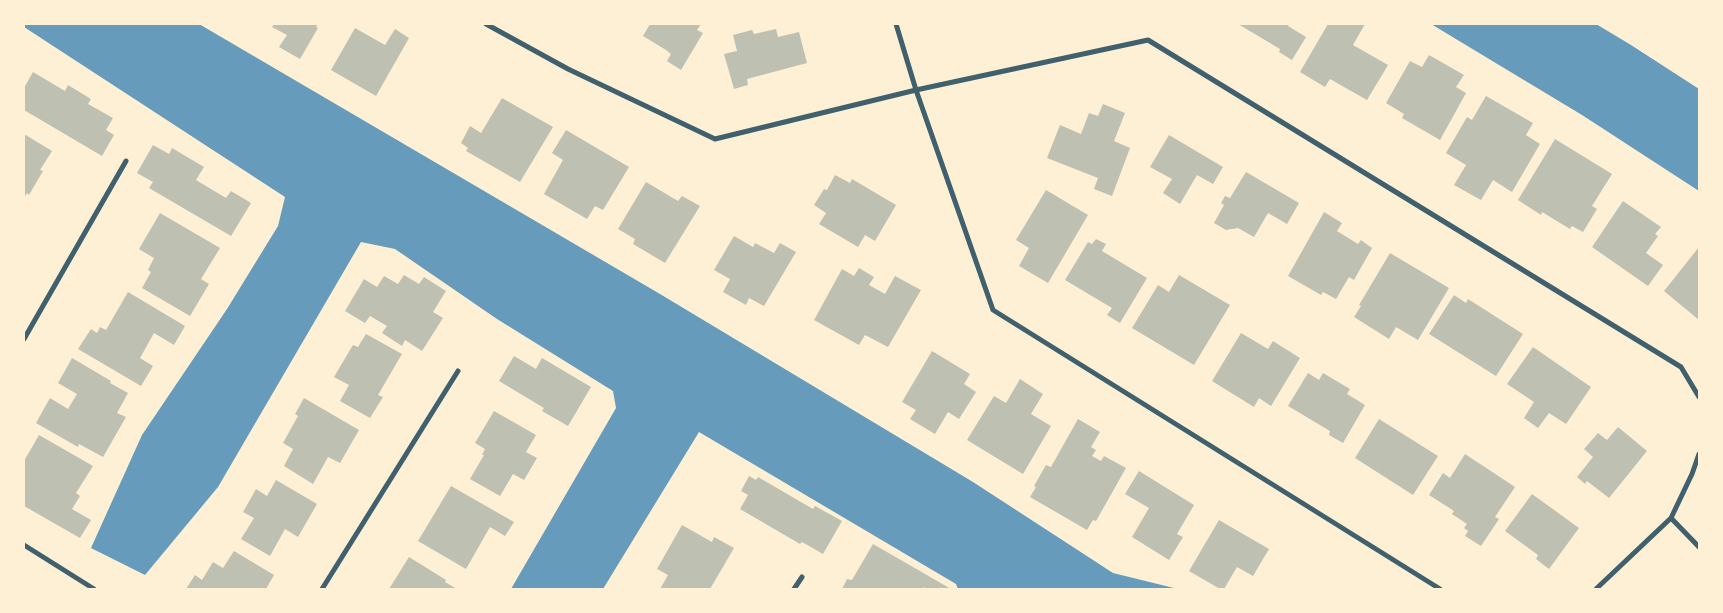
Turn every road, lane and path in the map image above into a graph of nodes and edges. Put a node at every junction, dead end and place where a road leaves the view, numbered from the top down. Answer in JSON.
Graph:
{"nodes":[{"id":1,"x":486,"y":24,"type":"edge"},
{"id":2,"x":896,"y":24,"type":"edge"},
{"id":3,"x":916,"y":90,"type":"junction"},
{"id":4,"x":126,"y":161,"type":"dead end"},
{"id":5,"x":24,"y":339,"type":"edge"},
{"id":6,"x":458,"y":371,"type":"dead end"},
{"id":7,"x":1699,"y":397,"type":"edge"},
{"id":8,"x":1699,"y":454,"type":"edge"},
{"id":9,"x":1671,"y":518,"type":"junction"},
{"id":10,"x":24,"y":544,"type":"edge"},
{"id":11,"x":1699,"y":547,"type":"edge"},
{"id":12,"x":802,"y":577,"type":"dead end"},
{"id":13,"x":94,"y":589,"type":"edge"},
{"id":14,"x":322,"y":589,"type":"edge"},
{"id":15,"x":794,"y":589,"type":"edge"},
{"id":16,"x":1440,"y":589,"type":"edge"},
{"id":17,"x":1596,"y":589,"type":"edge"}],
"edges":[{"from":1,"to":3,"type":"street"},
{"from":2,"to":3,"type":"street"},
{"from":3,"to":7,"type":"street"},
{"from":3,"to":16,"type":"street"},
{"from":4,"to":5,"type":"street"},
{"from":6,"to":14,"type":"street"},
{"from":8,"to":9,"type":"street"},
{"from":9,"to":11,"type":"street"},
{"from":9,"to":17,"type":"street"},
{"from":10,"to":13,"type":"street"},
{"from":12,"to":15,"type":"street"}]}
